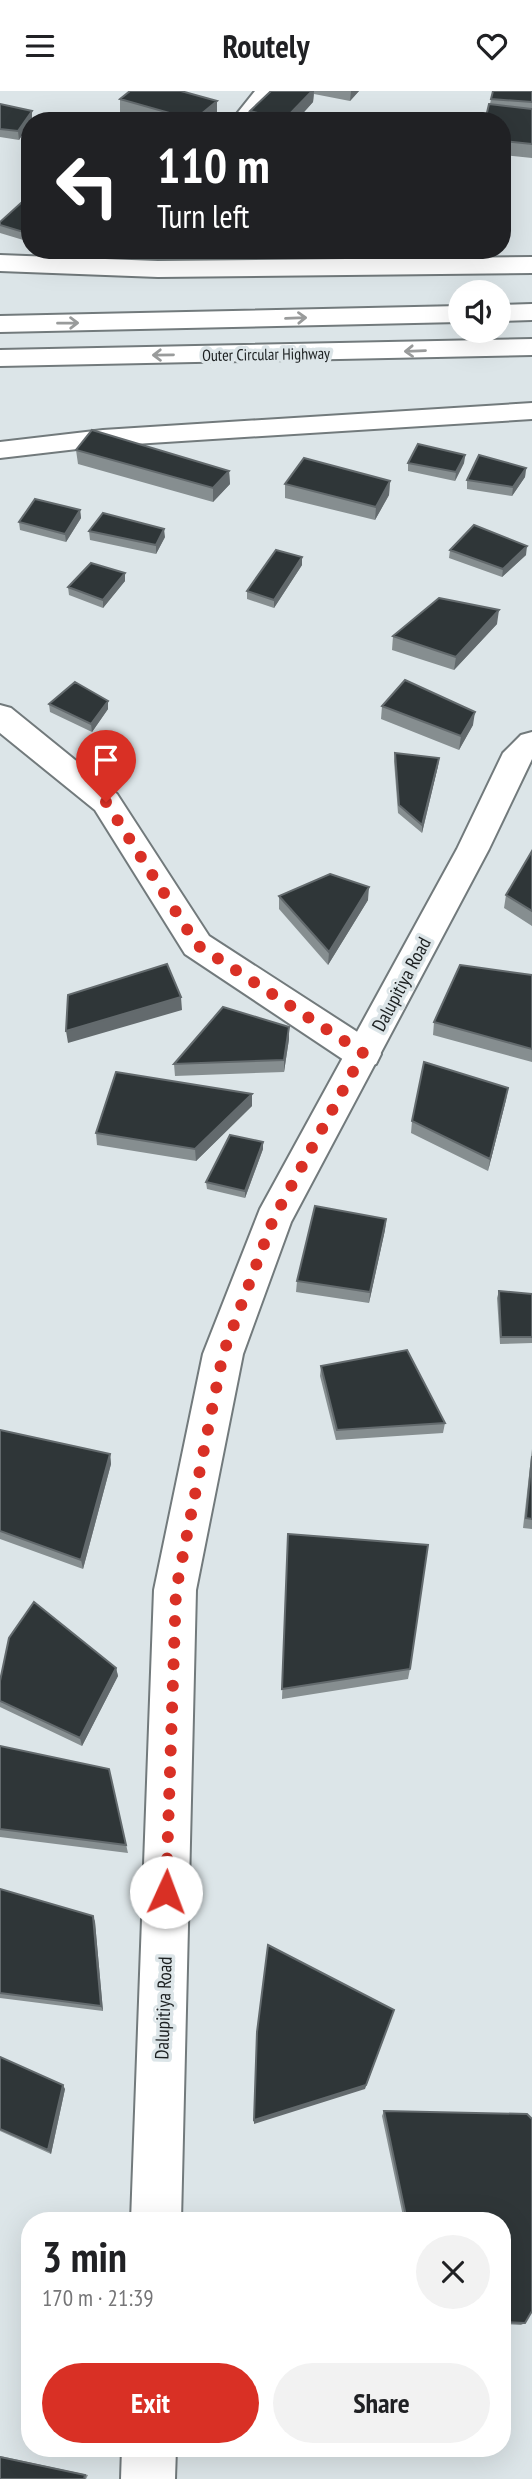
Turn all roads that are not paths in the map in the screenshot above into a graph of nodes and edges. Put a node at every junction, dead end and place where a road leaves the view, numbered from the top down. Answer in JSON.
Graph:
{"nodes":[{"id":1,"x":267,"y":91,"type":"edge"},
{"id":2,"x":250,"y":112,"type":"edge"},
{"id":3,"x":0,"y":263,"type":"edge"},
{"id":4,"x":532,"y":265,"type":"edge"},
{"id":5,"x":532,"y":312,"type":"edge"},
{"id":6,"x":511,"y":313,"type":"edge"},
{"id":7,"x":448,"y":314,"type":"edge"},
{"id":8,"x":0,"y":324,"type":"edge"},
{"id":9,"x":532,"y":348,"type":"edge"},
{"id":10,"x":0,"y":358,"type":"edge"},
{"id":11,"x":532,"y":411,"type":"edge"},
{"id":12,"x":0,"y":450,"type":"edge"},
{"id":13,"x":0,"y":716,"type":"edge"},
{"id":14,"x":532,"y":743,"type":"edge"},
{"id":15,"x":363,"y":1053,"type":"junction"},
{"id":16,"x":156,"y":2212,"type":"edge"},
{"id":17,"x":149,"y":2457,"type":"edge"},
{"id":18,"x":148,"y":2479,"type":"edge"}],
"edges":[{"from":1,"to":2,"type":"main road"},
{"from":3,"to":4,"type":"main road"},
{"from":5,"to":6,"type":"main road"},
{"from":8,"to":7,"type":"main road","name":"Outer Circular Highway","one_way":true},
{"from":9,"to":10,"type":"main road","name":"Outer Circular Highway","one_way":true},
{"from":11,"to":12,"type":"main road"},
{"from":13,"to":15,"type":"main road"},
{"from":14,"to":15,"type":"main road","name":"Dalupitiya Road"},
{"from":15,"to":16,"type":"main road","name":"Dalupitiya Road"},
{"from":17,"to":18,"type":"main road"}]}
